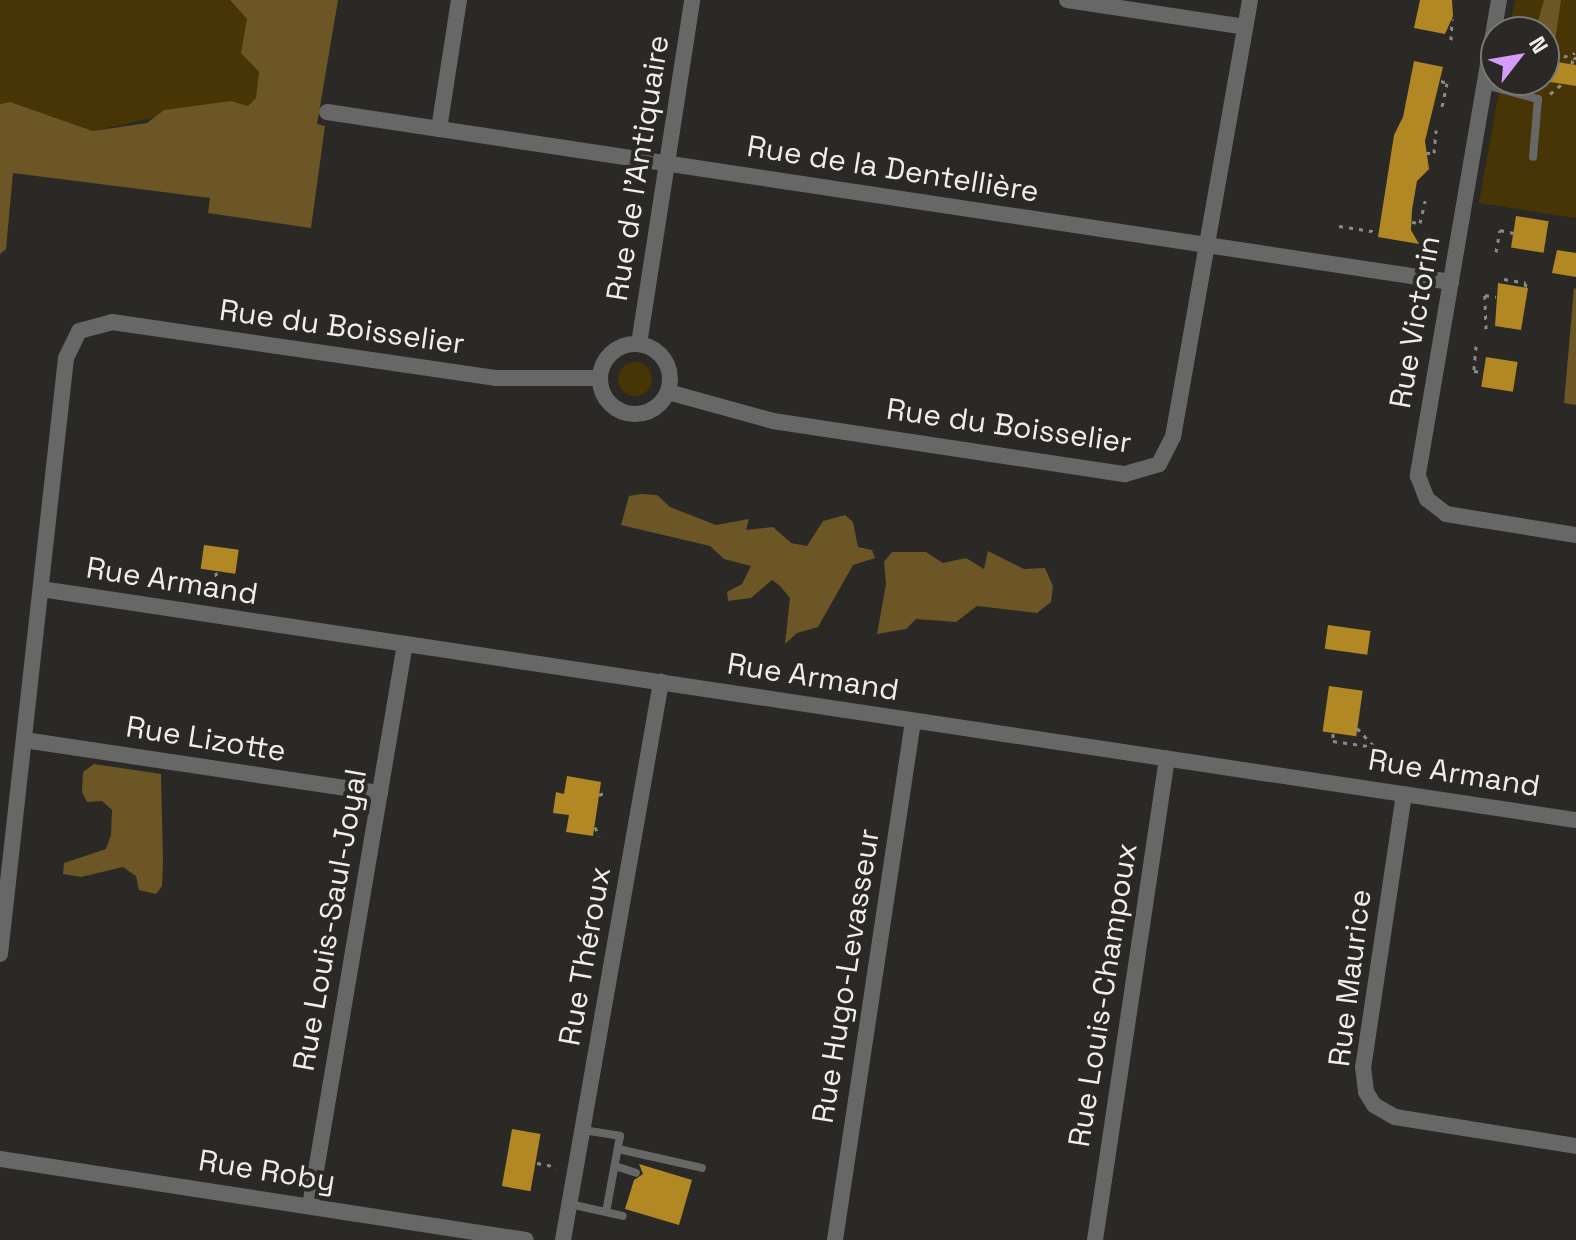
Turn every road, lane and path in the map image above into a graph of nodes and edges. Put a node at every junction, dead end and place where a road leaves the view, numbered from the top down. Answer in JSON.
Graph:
{"nodes":[{"id":1,"x":459,"y":0,"type":"edge"},
{"id":2,"x":692,"y":0,"type":"edge"},
{"id":3,"x":1067,"y":0,"type":"edge"},
{"id":4,"x":1250,"y":0,"type":"edge"},
{"id":5,"x":1452,"y":19,"type":"dead end"},
{"id":6,"x":1245,"y":27,"type":"junction"},
{"id":7,"x":1451,"y":40,"type":"dead end"},
{"id":8,"x":1575,"y":56,"type":"edge"},
{"id":9,"x":1572,"y":64,"type":"dead end"},
{"id":10,"x":1441,"y":81,"type":"dead end"},
{"id":11,"x":1482,"y":96,"type":"edge"},
{"id":12,"x":1526,"y":96,"type":"edge"},
{"id":13,"x":1442,"y":106,"type":"dead end"},
{"id":14,"x":327,"y":112,"type":"dead end"},
{"id":15,"x":439,"y":129,"type":"junction"},
{"id":16,"x":1436,"y":130,"type":"dead end"},
{"id":17,"x":1426,"y":153,"type":"dead end"},
{"id":18,"x":1533,"y":157,"type":"dead end"},
{"id":19,"x":668,"y":163,"type":"junction"},
{"id":20,"x":1425,"y":201,"type":"dead end"},
{"id":21,"x":1412,"y":222,"type":"dead end"},
{"id":22,"x":1339,"y":226,"type":"dead end"},
{"id":23,"x":1379,"y":232,"type":"dead end"},
{"id":24,"x":1514,"y":233,"type":"dead end"},
{"id":25,"x":1205,"y":244,"type":"junction"},
{"id":26,"x":1496,"y":252,"type":"dead end"},
{"id":27,"x":1504,"y":279,"type":"dead end"},
{"id":28,"x":1451,"y":282,"type":"junction"},
{"id":29,"x":1525,"y":288,"type":"dead end"},
{"id":30,"x":1496,"y":297,"type":"dead end"},
{"id":31,"x":1486,"y":329,"type":"dead end"},
{"id":32,"x":639,"y":344,"type":"junction"},
{"id":33,"x":1476,"y":346,"type":"dead end"},
{"id":34,"x":1483,"y":372,"type":"dead end"},
{"id":35,"x":600,"y":378,"type":"junction"},
{"id":36,"x":668,"y":392,"type":"junction"},
{"id":37,"x":1576,"y":535,"type":"edge"},
{"id":38,"x":216,"y":572,"type":"dead end"},
{"id":39,"x":229,"y":587,"type":"dead end"},
{"id":40,"x":41,"y":589,"type":"junction"},
{"id":41,"x":405,"y":644,"type":"junction"},
{"id":42,"x":661,"y":682,"type":"junction"},
{"id":43,"x":913,"y":721,"type":"junction"},
{"id":44,"x":1357,"y":728,"type":"dead end"},
{"id":45,"x":1333,"y":733,"type":"dead end"},
{"id":46,"x":24,"y":740,"type":"junction"},
{"id":47,"x":1375,"y":747,"type":"junction"},
{"id":48,"x":1384,"y":748,"type":"dead end"},
{"id":49,"x":1167,"y":758,"type":"junction"},
{"id":50,"x":380,"y":793,"type":"junction"},
{"id":51,"x":1404,"y":794,"type":"junction"},
{"id":52,"x":1576,"y":820,"type":"edge"},
{"id":53,"x":595,"y":827,"type":"dead end"},
{"id":54,"x":599,"y":836,"type":"dead end"},
{"id":55,"x":0,"y":954,"type":"edge"},
{"id":56,"x":583,"y":1130,"type":"junction"},
{"id":57,"x":1576,"y":1146,"type":"edge"},
{"id":58,"x":618,"y":1149,"type":"junction"},
{"id":59,"x":0,"y":1159,"type":"edge"},
{"id":60,"x":615,"y":1166,"type":"junction"},
{"id":61,"x":702,"y":1168,"type":"dead end"},
{"id":62,"x":636,"y":1173,"type":"dead end"},
{"id":63,"x":570,"y":1204,"type":"junction"},
{"id":64,"x":310,"y":1206,"type":"junction"},
{"id":65,"x":606,"y":1212,"type":"junction"},
{"id":66,"x":623,"y":1216,"type":"dead end"},
{"id":67,"x":526,"y":1240,"type":"edge"},
{"id":68,"x":563,"y":1240,"type":"edge"},
{"id":69,"x":835,"y":1240,"type":"edge"},
{"id":70,"x":1095,"y":1240,"type":"edge"}],
"edges":[{"from":1,"to":15,"type":"street"},
{"from":2,"to":19,"type":"street","name":"Rue de l'Antiquaire"},
{"from":3,"to":6,"type":"street"},
{"from":4,"to":6,"type":"street","name":"Rue du Boisselier"},
{"from":5,"to":7,"type":"path"},
{"from":6,"to":25,"type":"street","name":"Rue du Boisselier"},
{"from":8,"to":9,"type":"path"},
{"from":10,"to":13,"type":"path"},
{"from":11,"to":28,"type":"street","name":"Rue Victorin"},
{"from":12,"to":18,"type":"lane"},
{"from":14,"to":15,"type":"street","name":"Rue de la Dentellière"},
{"from":15,"to":19,"type":"street","name":"Rue de la Dentellière"},
{"from":16,"to":17,"type":"path"},
{"from":19,"to":25,"type":"street","name":"Rue de la Dentellière"},
{"from":19,"to":32,"type":"street","name":"Rue de l'Antiquaire"},
{"from":20,"to":21,"type":"path"},
{"from":22,"to":23,"type":"path"},
{"from":24,"to":26,"type":"path"},
{"from":25,"to":28,"type":"street","name":"Rue de la Dentellière"},
{"from":25,"to":36,"type":"street","name":"Rue du Boisselier"},
{"from":27,"to":29,"type":"path"},
{"from":28,"to":37,"type":"street","name":"Rue Victorin"},
{"from":30,"to":31,"type":"path"},
{"from":32,"to":35,"type":"street"},
{"from":32,"to":36,"type":"street"},
{"from":33,"to":34,"type":"path"},
{"from":35,"to":36,"type":"street"},
{"from":35,"to":40,"type":"street","name":"Rue du Boisselier"},
{"from":38,"to":39,"type":"path"},
{"from":40,"to":41,"type":"street","name":"Rue Armand"},
{"from":40,"to":46,"type":"street"},
{"from":41,"to":42,"type":"street","name":"Rue Armand"},
{"from":41,"to":50,"type":"street","name":"Rue Louis-Saul-Joyal"},
{"from":42,"to":43,"type":"street","name":"Rue Armand"},
{"from":42,"to":56,"type":"street","name":"Rue Théroux"},
{"from":43,"to":49,"type":"street","name":"Rue Armand"},
{"from":43,"to":69,"type":"street","name":"Rue Hugo-Levasseur"},
{"from":44,"to":47,"type":"path"},
{"from":45,"to":47,"type":"path"},
{"from":46,"to":50,"type":"street","name":"Rue Lizotte"},
{"from":46,"to":55,"type":"street"},
{"from":47,"to":48,"type":"path"},
{"from":49,"to":51,"type":"street","name":"Rue Armand"},
{"from":49,"to":70,"type":"street","name":"Rue Louis-Champoux"},
{"from":50,"to":64,"type":"street","name":"Rue Louis-Saul-Joyal"},
{"from":51,"to":52,"type":"street","name":"Rue Armand"},
{"from":51,"to":57,"type":"street","name":"Rue Maurice"},
{"from":53,"to":54,"type":"path"},
{"from":56,"to":58,"type":"lane"},
{"from":56,"to":63,"type":"street","name":"Rue Théroux"},
{"from":58,"to":60,"type":"lane"},
{"from":58,"to":61,"type":"lane"},
{"from":59,"to":64,"type":"street","name":"Rue Roby"},
{"from":60,"to":62,"type":"lane"},
{"from":60,"to":65,"type":"lane"},
{"from":63,"to":65,"type":"lane"},
{"from":63,"to":68,"type":"street","name":"Rue Théroux"},
{"from":64,"to":67,"type":"street","name":"Rue Roby"},
{"from":65,"to":66,"type":"lane"}]}
